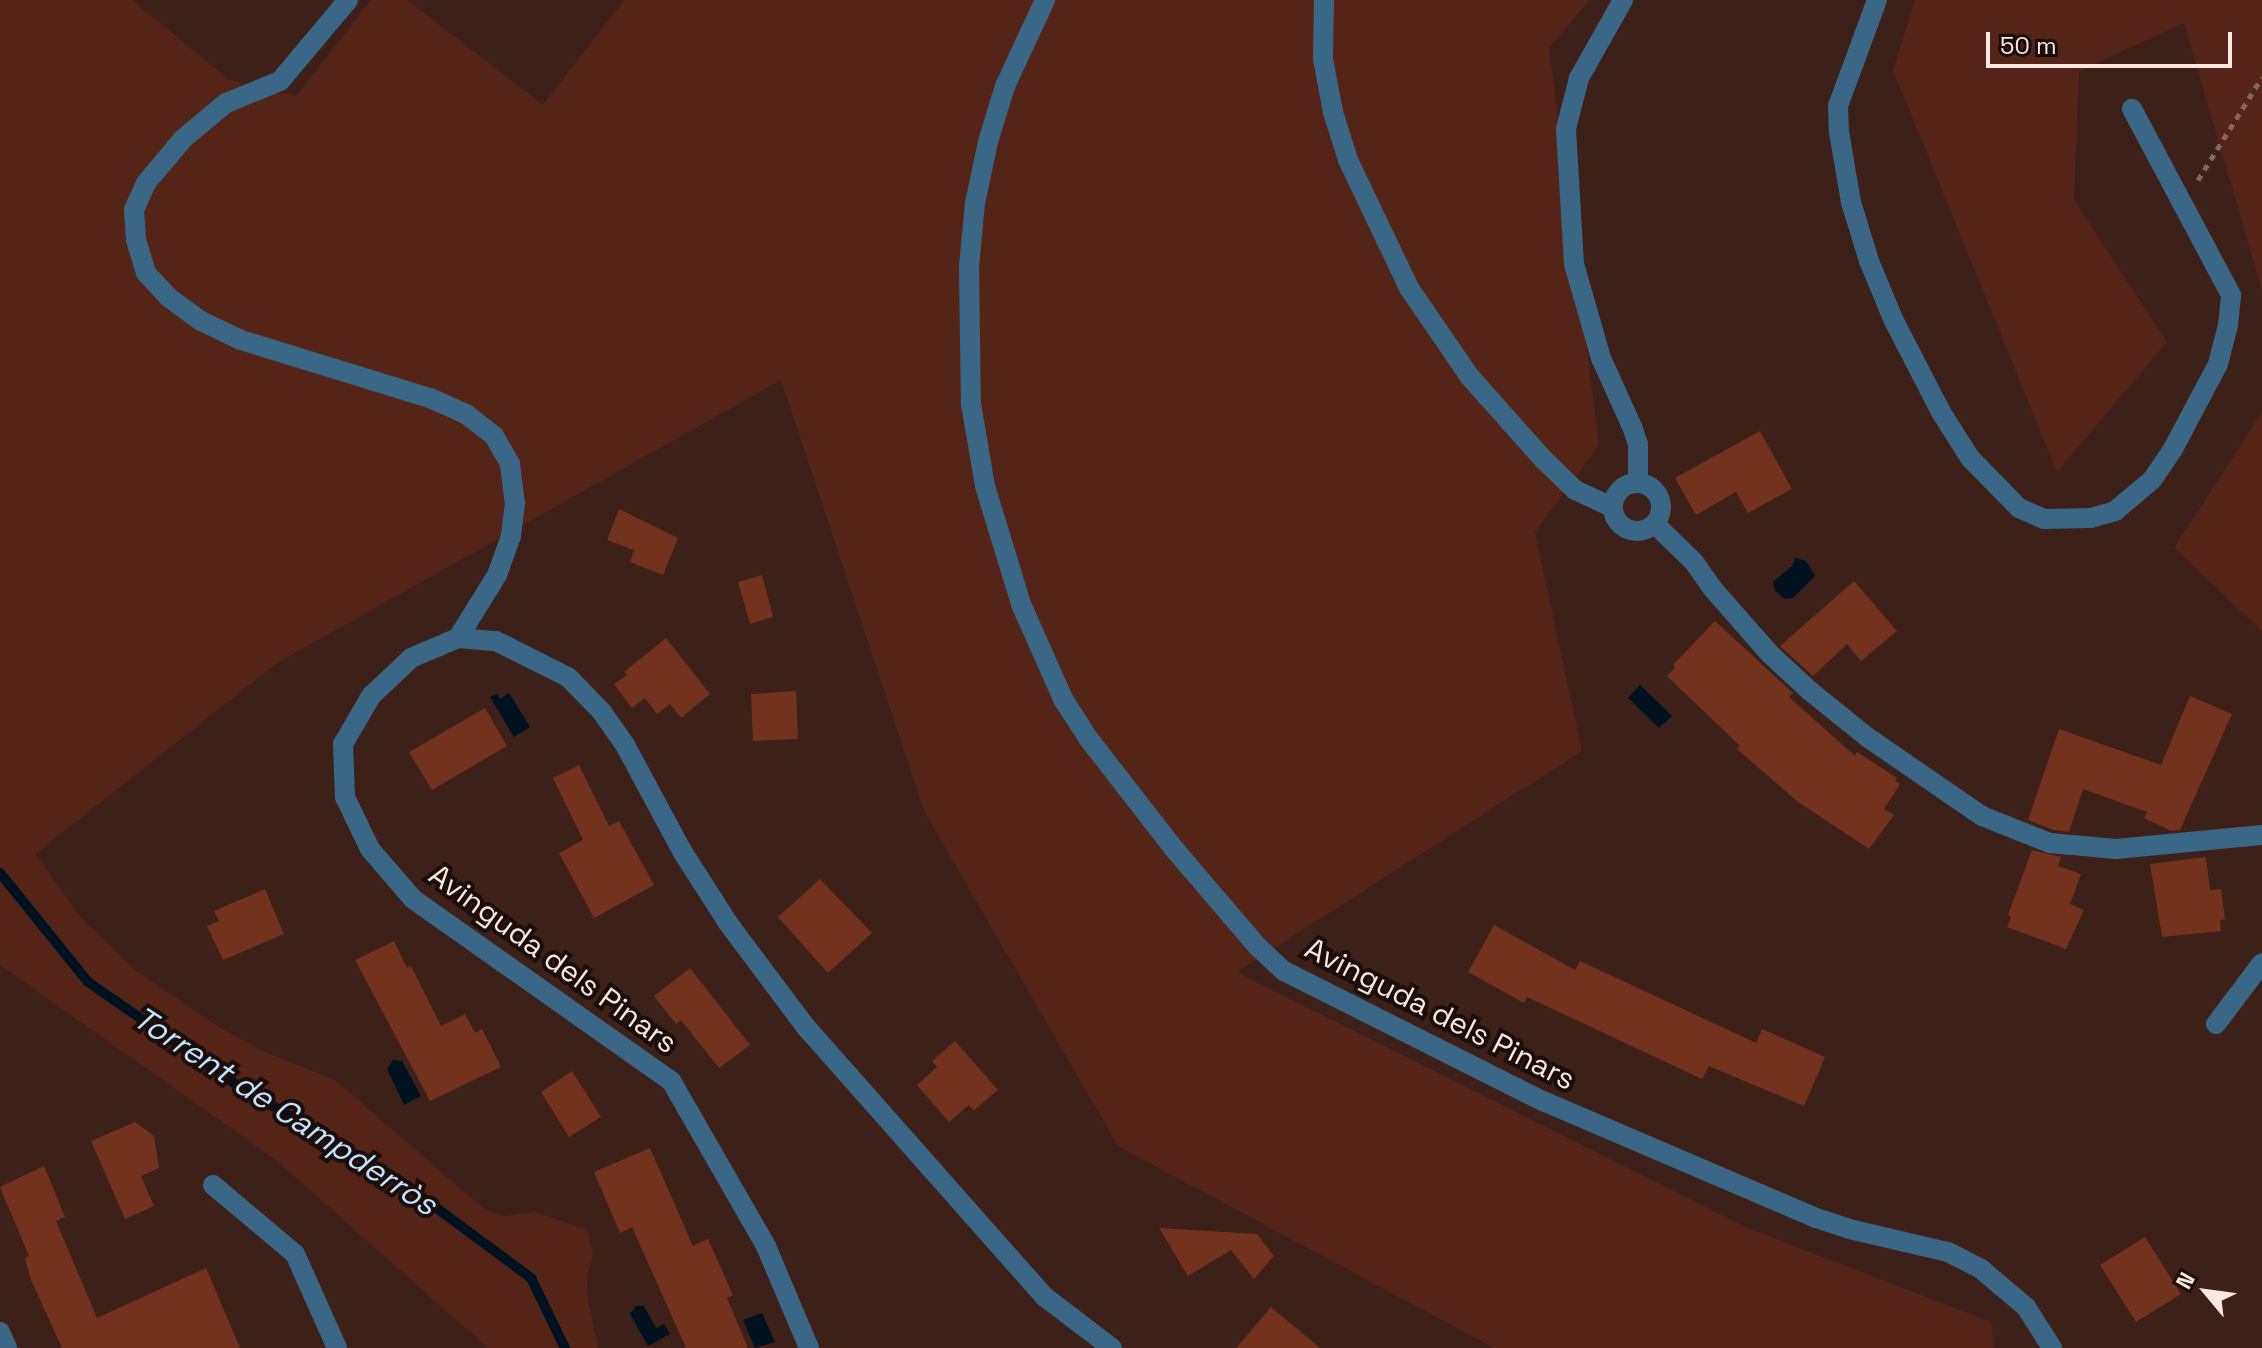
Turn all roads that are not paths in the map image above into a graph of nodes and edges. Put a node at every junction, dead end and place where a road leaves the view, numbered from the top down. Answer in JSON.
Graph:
{"nodes":[{"id":1,"x":348,"y":0,"type":"edge"},
{"id":2,"x":1045,"y":0,"type":"edge"},
{"id":3,"x":1324,"y":0,"type":"edge"},
{"id":4,"x":1623,"y":0,"type":"edge"},
{"id":5,"x":1877,"y":0,"type":"edge"},
{"id":6,"x":2132,"y":109,"type":"dead end"},
{"id":7,"x":1638,"y":483,"type":"junction"},
{"id":8,"x":1612,"y":507,"type":"junction"},
{"id":9,"x":1655,"y":524,"type":"junction"},
{"id":10,"x":458,"y":638,"type":"junction"},
{"id":11,"x":2262,"y":835,"type":"edge"},
{"id":12,"x":2262,"y":963,"type":"edge"},
{"id":13,"x":2216,"y":1024,"type":"dead end"},
{"id":14,"x":213,"y":1185,"type":"dead end"},
{"id":15,"x":0,"y":1332,"type":"edge"},
{"id":16,"x":7,"y":1348,"type":"edge"},
{"id":17,"x":337,"y":1348,"type":"edge"},
{"id":18,"x":809,"y":1348,"type":"edge"},
{"id":19,"x":1112,"y":1348,"type":"edge"},
{"id":20,"x":2052,"y":1348,"type":"edge"}],
"edges":[{"from":1,"to":10,"type":"street"},
{"from":2,"to":20,"type":"street","name":"Avinguda dels Pinars"},
{"from":3,"to":8,"type":"street"},
{"from":4,"to":7,"type":"street"},
{"from":5,"to":6,"type":"street"},
{"from":7,"to":8,"type":"street"},
{"from":7,"to":9,"type":"street"},
{"from":8,"to":9,"type":"street"},
{"from":9,"to":11,"type":"street"},
{"from":10,"to":18,"type":"street","name":"Avinguda dels Pinars"},
{"from":10,"to":19,"type":"street","name":"Avinguda dels Pinars"},
{"from":12,"to":13,"type":"street"},
{"from":14,"to":17,"type":"street"},
{"from":15,"to":16,"type":"street"}]}
